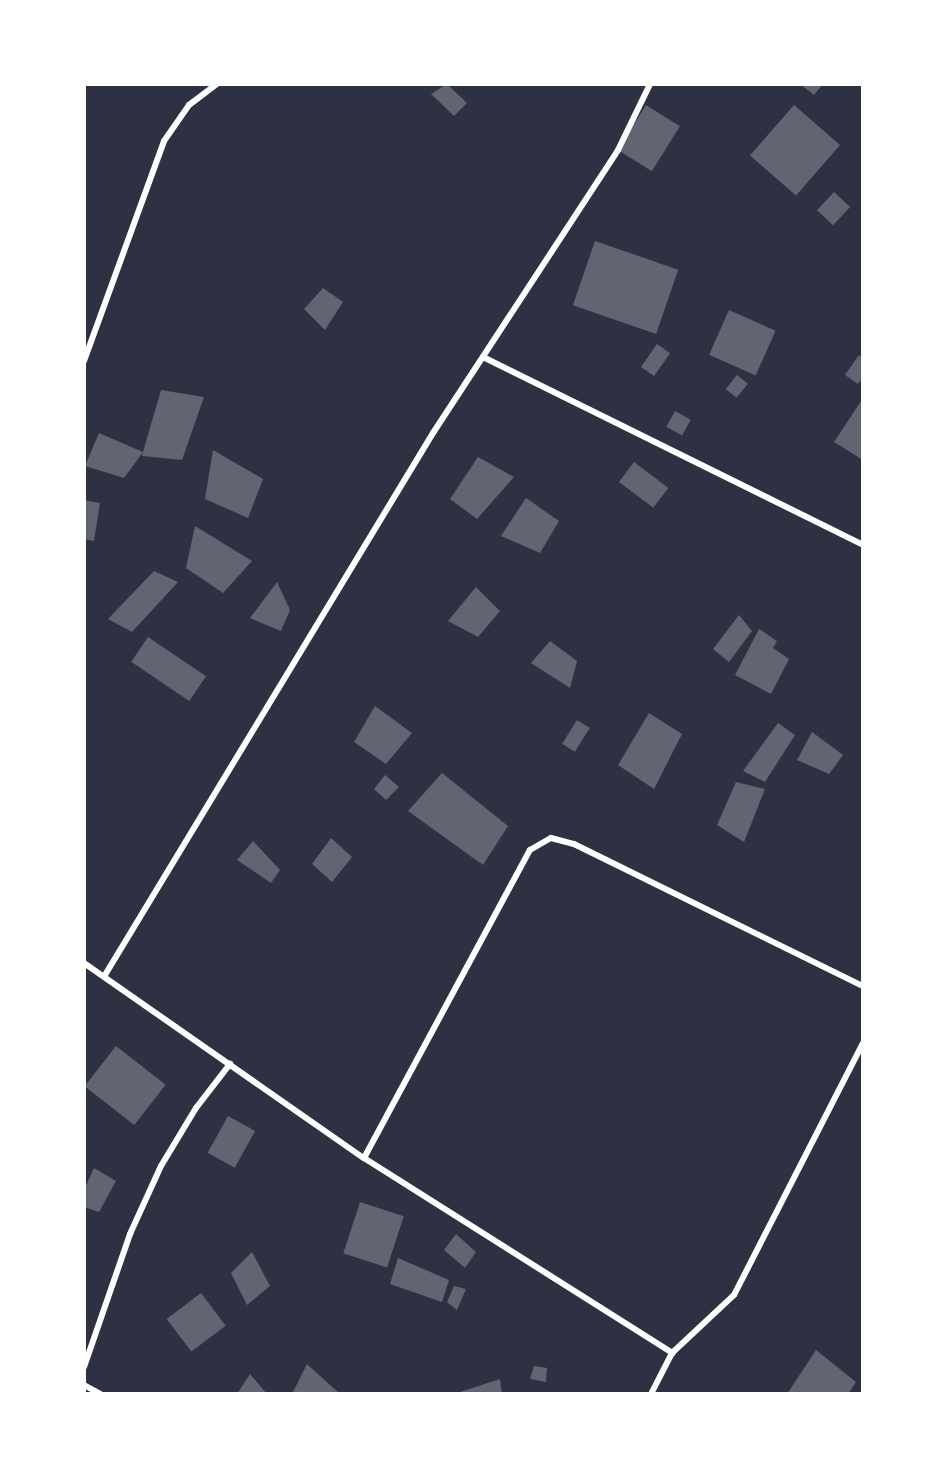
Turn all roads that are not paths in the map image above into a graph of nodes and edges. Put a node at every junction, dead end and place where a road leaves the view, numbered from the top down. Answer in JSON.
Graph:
{"nodes":[{"id":1,"x":217,"y":84,"type":"edge"},
{"id":2,"x":650,"y":84,"type":"edge"},
{"id":3,"x":483,"y":357,"type":"junction"},
{"id":4,"x":84,"y":361,"type":"edge"},
{"id":5,"x":863,"y":545,"type":"edge"},
{"id":6,"x":84,"y":963,"type":"edge"},
{"id":7,"x":105,"y":975,"type":"junction"},
{"id":8,"x":863,"y":986,"type":"edge"},
{"id":9,"x":863,"y":1043,"type":"edge"},
{"id":10,"x":231,"y":1064,"type":"junction"},
{"id":11,"x":364,"y":1158,"type":"junction"},
{"id":12,"x":672,"y":1353,"type":"junction"},
{"id":13,"x":84,"y":1367,"type":"edge"},
{"id":14,"x":84,"y":1385,"type":"edge"},
{"id":15,"x":100,"y":1394,"type":"edge"},
{"id":16,"x":651,"y":1394,"type":"edge"}],
"edges":[{"from":1,"to":4,"type":"street"},
{"from":2,"to":3,"type":"street"},
{"from":3,"to":5,"type":"street"},
{"from":3,"to":7,"type":"street"},
{"from":6,"to":7,"type":"street"},
{"from":7,"to":10,"type":"street"},
{"from":8,"to":11,"type":"street"},
{"from":9,"to":12,"type":"street"},
{"from":10,"to":11,"type":"street"},
{"from":10,"to":13,"type":"street"},
{"from":11,"to":12,"type":"street"},
{"from":12,"to":16,"type":"street"},
{"from":14,"to":15,"type":"street"}]}
